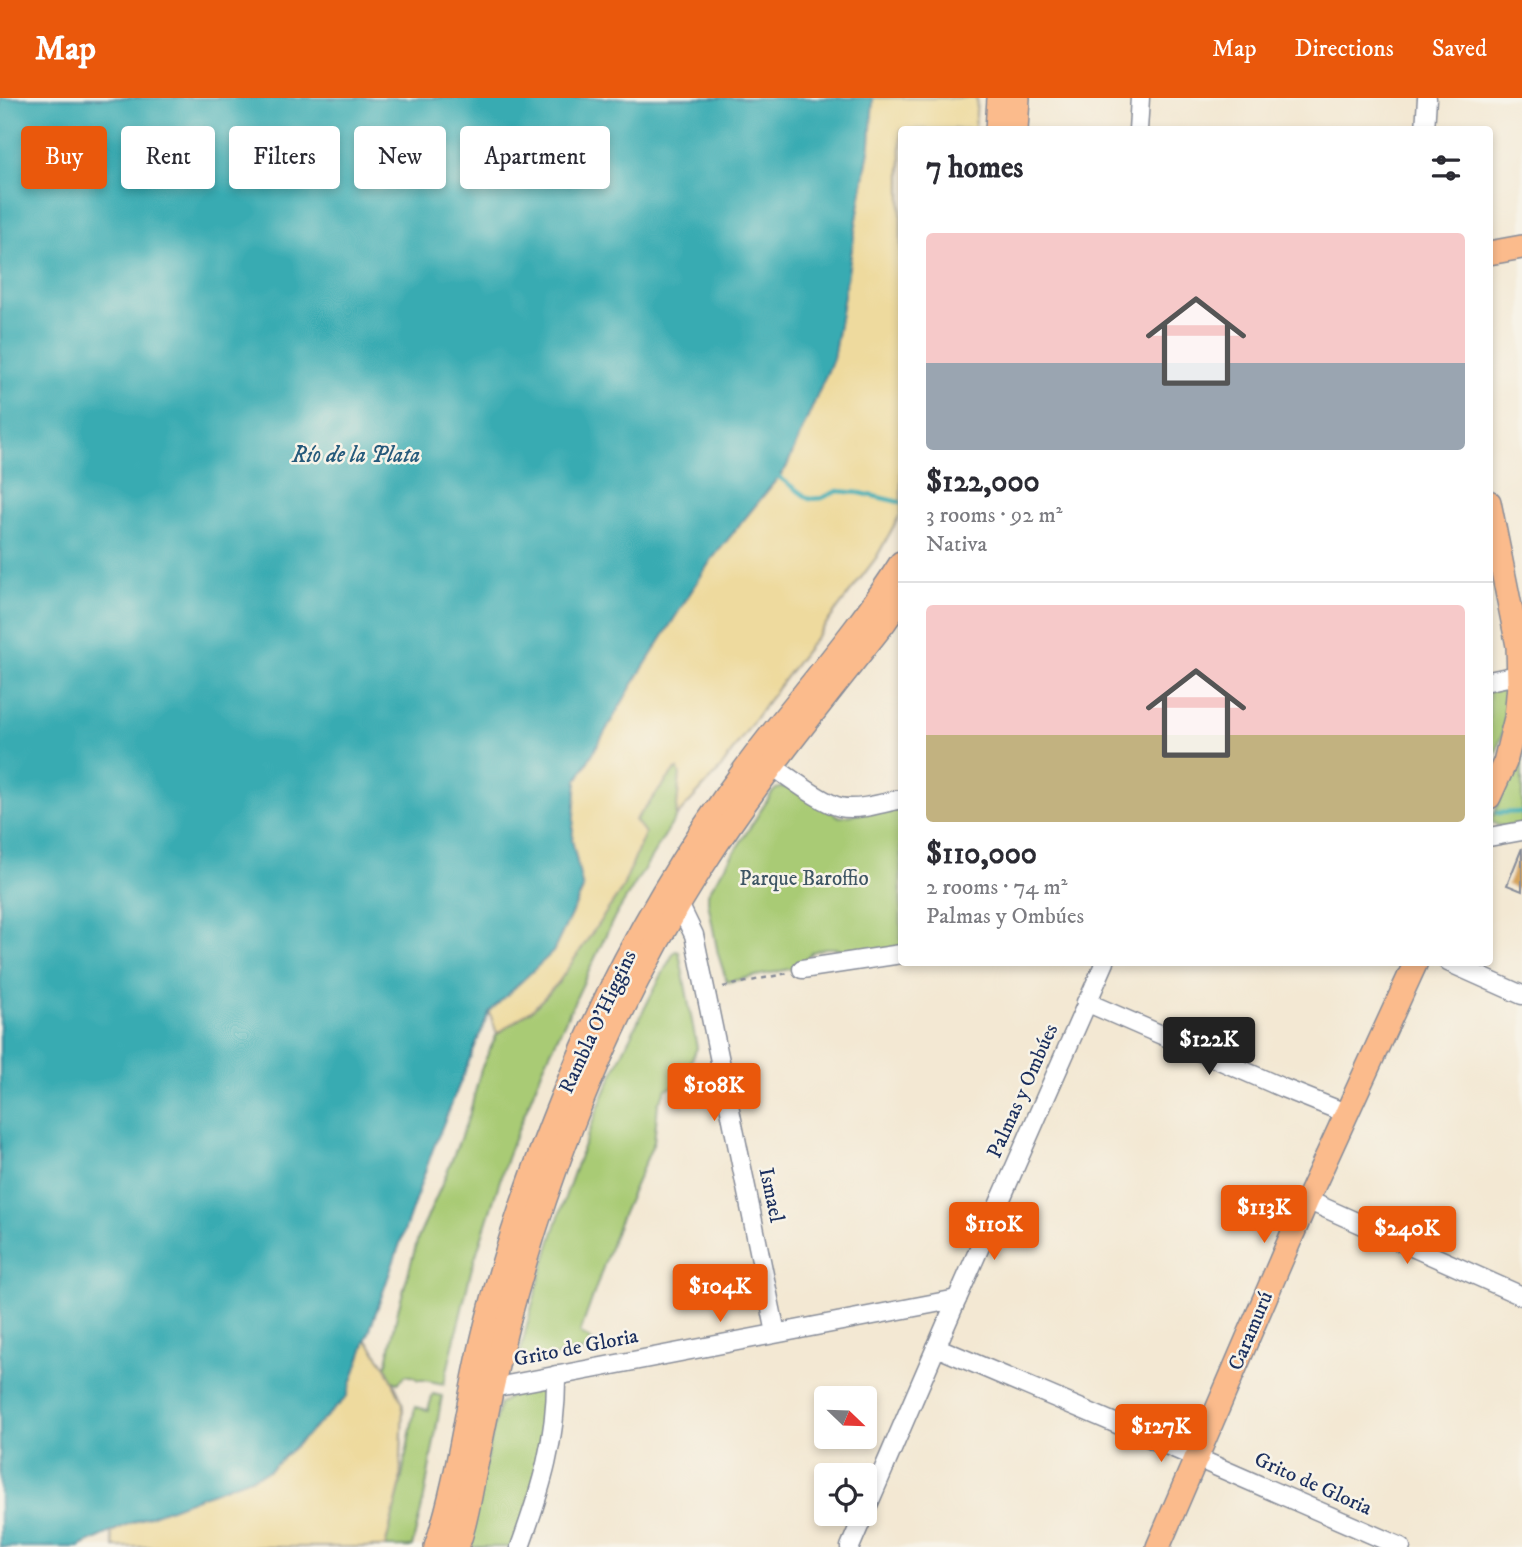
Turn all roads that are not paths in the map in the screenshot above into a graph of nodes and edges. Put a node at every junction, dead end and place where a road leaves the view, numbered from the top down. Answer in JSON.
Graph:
{"nodes":[{"id":1,"x":999,"y":98,"type":"edge"},
{"id":2,"x":1018,"y":98,"type":"edge"},
{"id":3,"x":1140,"y":98,"type":"edge"},
{"id":4,"x":1427,"y":98,"type":"edge"},
{"id":5,"x":997,"y":126,"type":"edge"},
{"id":6,"x":1016,"y":126,"type":"edge"},
{"id":7,"x":1138,"y":126,"type":"edge"},
{"id":8,"x":1425,"y":126,"type":"edge"},
{"id":9,"x":1522,"y":247,"type":"edge"},
{"id":10,"x":1493,"y":252,"type":"edge"},
{"id":11,"x":1493,"y":522,"type":"edge"},
{"id":12,"x":898,"y":567,"type":"edge"},
{"id":13,"x":898,"y":602,"type":"edge"},
{"id":14,"x":1521,"y":675,"type":"edge"},
{"id":15,"x":1493,"y":680,"type":"edge"},
{"id":16,"x":772,"y":766,"type":"junction"},
{"id":17,"x":1493,"y":788,"type":"edge"},
{"id":18,"x":898,"y":800,"type":"edge"},
{"id":19,"x":1522,"y":831,"type":"edge"},
{"id":20,"x":1493,"y":836,"type":"edge"},
{"id":21,"x":678,"y":904,"type":"junction"},
{"id":22,"x":898,"y":954,"type":"edge"},
{"id":23,"x":1103,"y":966,"type":"edge"},
{"id":24,"x":1414,"y":966,"type":"edge"},
{"id":25,"x":1457,"y":966,"type":"edge"},
{"id":26,"x":802,"y":970,"type":"road end"},
{"id":27,"x":1522,"y":995,"type":"edge"},
{"id":28,"x":1086,"y":1002,"type":"junction"},
{"id":29,"x":1348,"y":1114,"type":"junction"},
{"id":30,"x":1307,"y":1200,"type":"junction"},
{"id":31,"x":1522,"y":1296,"type":"edge"},
{"id":32,"x":957,"y":1299,"type":"junction"},
{"id":33,"x":776,"y":1333,"type":"junction"},
{"id":34,"x":936,"y":1347,"type":"junction"},
{"id":35,"x":556,"y":1376,"type":"junction"},
{"id":36,"x":492,"y":1388,"type":"junction"},
{"id":37,"x":1197,"y":1458,"type":"junction"},
{"id":38,"x":436,"y":1547,"type":"edge"},
{"id":39,"x":457,"y":1547,"type":"edge"},
{"id":40,"x":520,"y":1547,"type":"edge"},
{"id":41,"x":850,"y":1547,"type":"edge"},
{"id":42,"x":1158,"y":1547,"type":"edge"},
{"id":43,"x":1401,"y":1547,"type":"edge"}],
"edges":[{"from":1,"to":5,"type":"main road"},
{"from":2,"to":6,"type":"main road"},
{"from":3,"to":7,"type":"street"},
{"from":4,"to":8,"type":"street"},
{"from":9,"to":10,"type":"main road"},
{"from":11,"to":14,"type":"main road"},
{"from":12,"to":38,"type":"main road","name":"Rambla O'Higgins"},
{"from":13,"to":16,"type":"main road","name":"Rambla O'Higgins"},
{"from":14,"to":15,"type":"street"},
{"from":14,"to":17,"type":"main road"},
{"from":16,"to":18,"type":"street"},
{"from":16,"to":21,"type":"main road","name":"Rambla O'Higgins"},
{"from":19,"to":20,"type":"street"},
{"from":21,"to":33,"type":"street","name":"Ismael"},
{"from":21,"to":36,"type":"main road","name":"Rambla O'Higgins"},
{"from":22,"to":26,"type":"street"},
{"from":23,"to":28,"type":"street","name":"Palmas y Ombúes"},
{"from":24,"to":29,"type":"main road","name":"Caramurú"},
{"from":25,"to":27,"type":"street"},
{"from":28,"to":29,"type":"street"},
{"from":28,"to":32,"type":"street","name":"Palmas y Ombúes"},
{"from":29,"to":30,"type":"main road","name":"Caramurú"},
{"from":30,"to":31,"type":"street"},
{"from":30,"to":37,"type":"main road","name":"Caramurú"},
{"from":32,"to":33,"type":"street","name":"Grito de Gloria"},
{"from":32,"to":34,"type":"street","name":"Palmas y Ombúes"},
{"from":33,"to":35,"type":"street","name":"Grito de Gloria"},
{"from":34,"to":37,"type":"street","name":"Grito de Gloria"},
{"from":34,"to":41,"type":"street","name":"Palmas y Ombúes"},
{"from":35,"to":36,"type":"street","name":"Grito de Gloria"},
{"from":35,"to":40,"type":"street"},
{"from":36,"to":39,"type":"main road","name":"Rambla O'Higgins"},
{"from":37,"to":42,"type":"main road","name":"Caramurú"},
{"from":37,"to":43,"type":"street","name":"Grito de Gloria"}]}
